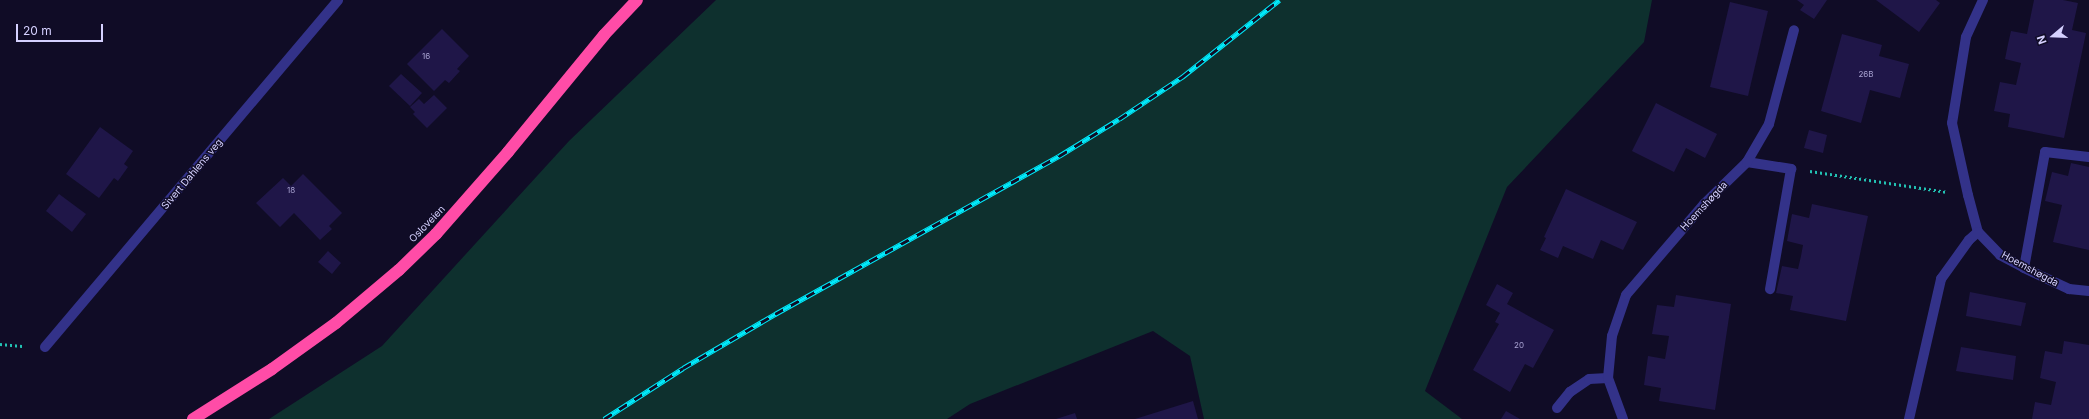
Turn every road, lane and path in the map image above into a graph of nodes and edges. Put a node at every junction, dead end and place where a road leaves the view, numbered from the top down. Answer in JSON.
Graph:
{"nodes":[{"id":1,"x":338,"y":0,"type":"edge"},
{"id":2,"x":637,"y":0,"type":"edge"},
{"id":3,"x":1983,"y":0,"type":"edge"},
{"id":4,"x":1794,"y":30,"type":"dead end"},
{"id":5,"x":2089,"y":157,"type":"edge"},
{"id":6,"x":1746,"y":162,"type":"junction"},
{"id":7,"x":1791,"y":169,"type":"junction"},
{"id":8,"x":1968,"y":195,"type":"junction"},
{"id":9,"x":1978,"y":232,"type":"junction"},
{"id":10,"x":2024,"y":268,"type":"junction"},
{"id":11,"x":1770,"y":289,"type":"dead end"},
{"id":12,"x":2089,"y":291,"type":"edge"},
{"id":13,"x":0,"y":344,"type":"edge"},
{"id":14,"x":45,"y":347,"type":"joint"},
{"id":15,"x":1608,"y":378,"type":"junction"},
{"id":16,"x":1557,"y":408,"type":"dead end"},
{"id":17,"x":193,"y":419,"type":"edge"},
{"id":18,"x":1623,"y":419,"type":"edge"},
{"id":19,"x":1909,"y":419,"type":"edge"}],
"edges":[{"from":1,"to":14,"type":"street","name":"Sivert Dahlens veg"},
{"from":2,"to":17,"type":"highway","name":"Osloveien"},
{"from":3,"to":8,"type":"street","name":"Hoemshøgda"},
{"from":4,"to":6,"type":"street","name":"Hoemshøgda"},
{"from":5,"to":10,"type":"street"},
{"from":6,"to":7,"type":"street"},
{"from":6,"to":15,"type":"street","name":"Hoemshøgda"},
{"from":7,"to":8,"type":"path"},
{"from":7,"to":11,"type":"street"},
{"from":8,"to":9,"type":"street","name":"Hoemshøgda"},
{"from":9,"to":10,"type":"street","name":"Hoemshøgda"},
{"from":9,"to":19,"type":"street"},
{"from":10,"to":12,"type":"street","name":"Hoemshøgda"},
{"from":13,"to":14,"type":"path"},
{"from":15,"to":16,"type":"street"},
{"from":15,"to":18,"type":"street","name":"Hoemshøgda"}]}
